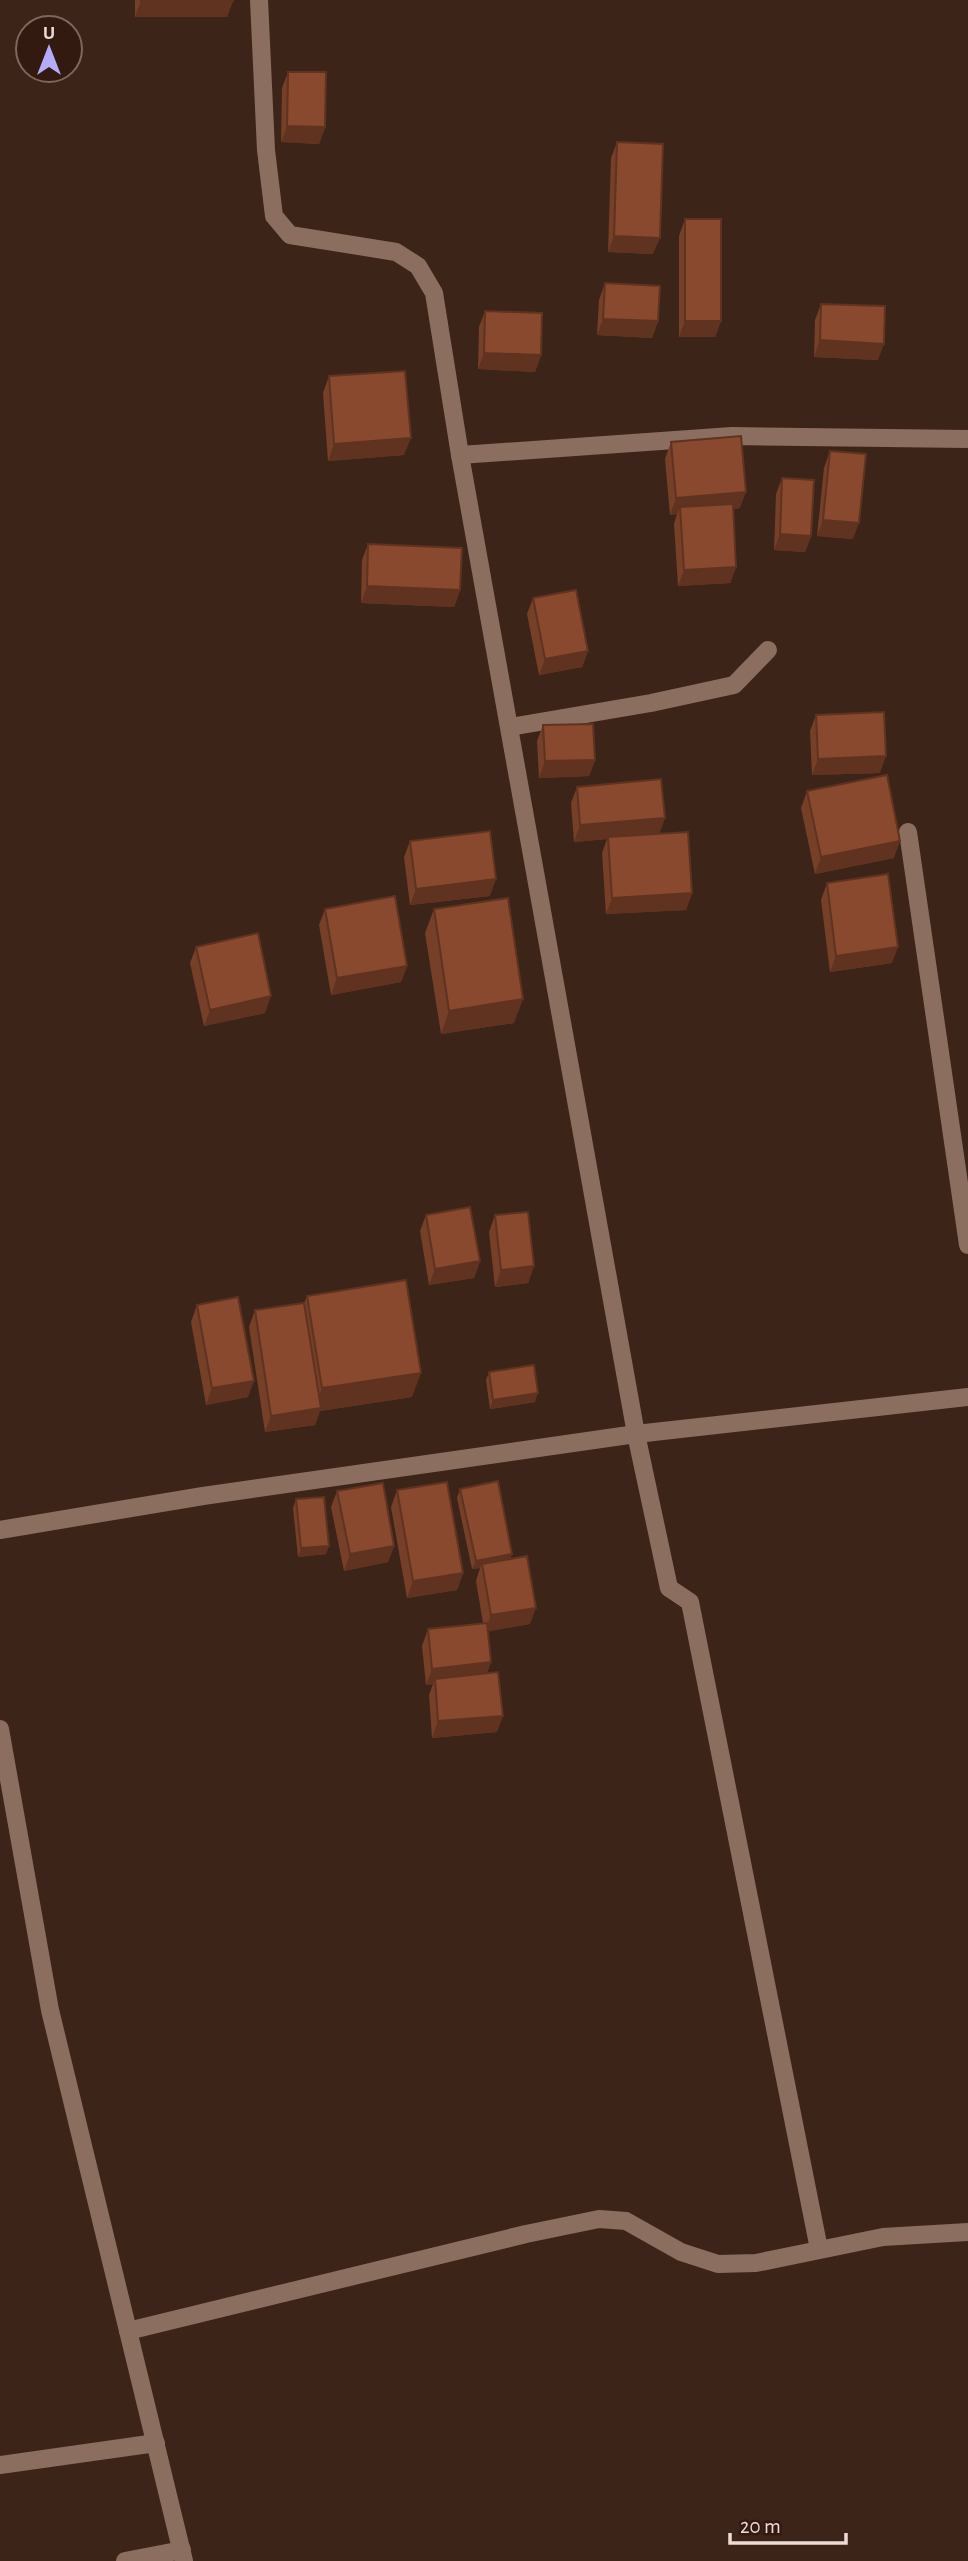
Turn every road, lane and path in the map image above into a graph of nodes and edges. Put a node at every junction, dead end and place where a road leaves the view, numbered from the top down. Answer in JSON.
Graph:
{"nodes":[{"id":1,"x":259,"y":0,"type":"edge"},
{"id":2,"x":968,"y":439,"type":"edge"},
{"id":3,"x":460,"y":455,"type":"junction"},
{"id":4,"x":768,"y":650,"type":"dead end"},
{"id":5,"x":510,"y":727,"type":"junction"},
{"id":6,"x":908,"y":832,"type":"dead end"},
{"id":7,"x":968,"y":1245,"type":"edge"},
{"id":8,"x":968,"y":1396,"type":"edge"},
{"id":9,"x":636,"y":1434,"type":"junction"},
{"id":10,"x":0,"y":1530,"type":"edge"},
{"id":11,"x":0,"y":1729,"type":"edge"},
{"id":12,"x":968,"y":2232,"type":"edge"},
{"id":13,"x":819,"y":2249,"type":"junction"},
{"id":14,"x":128,"y":2331,"type":"junction"},
{"id":15,"x":156,"y":2443,"type":"junction"},
{"id":16,"x":0,"y":2465,"type":"edge"},
{"id":17,"x":183,"y":2556,"type":"edge"},
{"id":18,"x":125,"y":2561,"type":"edge"}],
"edges":[{"from":1,"to":3,"type":"street"},
{"from":2,"to":3,"type":"street"},
{"from":3,"to":5,"type":"street"},
{"from":4,"to":5,"type":"street"},
{"from":5,"to":9,"type":"street"},
{"from":6,"to":7,"type":"street"},
{"from":8,"to":9,"type":"street"},
{"from":9,"to":10,"type":"street"},
{"from":9,"to":13,"type":"street"},
{"from":11,"to":14,"type":"street"},
{"from":12,"to":13,"type":"street"},
{"from":13,"to":14,"type":"street"},
{"from":14,"to":15,"type":"street"},
{"from":15,"to":16,"type":"street"},
{"from":15,"to":17,"type":"street"},
{"from":17,"to":18,"type":"street"}]}
